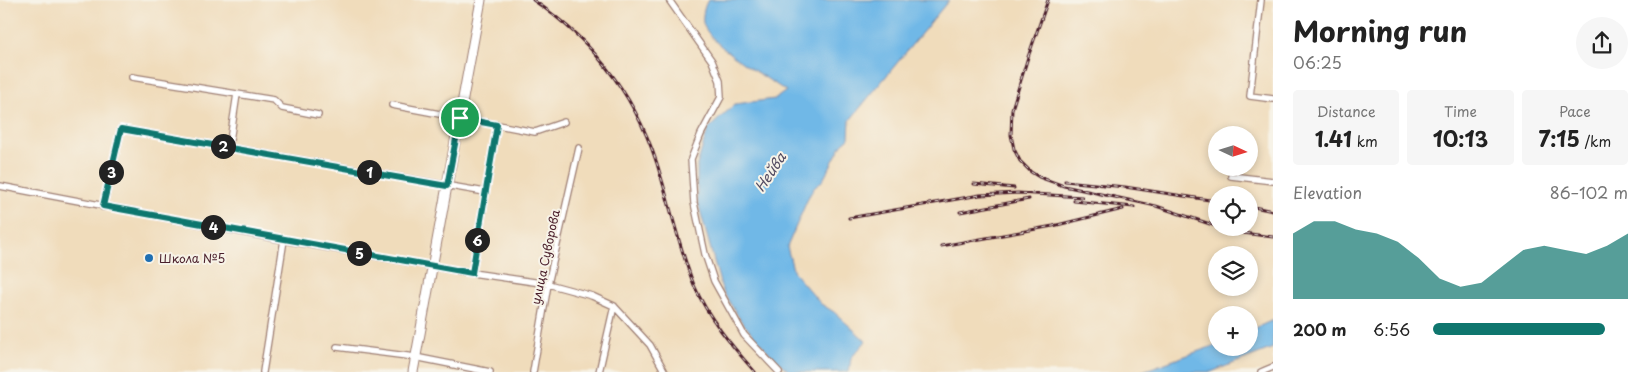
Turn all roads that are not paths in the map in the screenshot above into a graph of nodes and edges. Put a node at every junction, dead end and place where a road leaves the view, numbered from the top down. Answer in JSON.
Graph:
{"nodes":[{"id":1,"x":481,"y":0,"type":"edge"},
{"id":2,"x":669,"y":0,"type":"edge"},
{"id":3,"x":1261,"y":0,"type":"edge"},
{"id":4,"x":132,"y":77,"type":"dead end"},
{"id":5,"x":237,"y":94,"type":"junction"},
{"id":6,"x":1273,"y":99,"type":"edge"},
{"id":7,"x":392,"y":105,"type":"dead end"},
{"id":8,"x":318,"y":115,"type":"dead end"},
{"id":9,"x":460,"y":118,"type":"junction"},
{"id":10,"x":564,"y":122,"type":"dead end"},
{"id":11,"x":497,"y":125,"type":"junction"},
{"id":12,"x":230,"y":147,"type":"junction"},
{"id":13,"x":579,"y":148,"type":"dead end"},
{"id":14,"x":1231,"y":176,"type":"dead end"},
{"id":15,"x":1273,"y":182,"type":"edge"},
{"id":16,"x":0,"y":186,"type":"edge"},
{"id":17,"x":447,"y":186,"type":"junction"},
{"id":18,"x":485,"y":192,"type":"junction"},
{"id":19,"x":103,"y":206,"type":"junction"},
{"id":20,"x":284,"y":240,"type":"junction"},
{"id":21,"x":433,"y":266,"type":"junction"},
{"id":22,"x":472,"y":273,"type":"junction"},
{"id":23,"x":548,"y":284,"type":"junction"},
{"id":24,"x":614,"y":306,"type":"junction"},
{"id":25,"x":337,"y":347,"type":"dead end"},
{"id":26,"x":415,"y":358,"type":"junction"},
{"id":27,"x":1273,"y":367,"type":"edge"},
{"id":28,"x":263,"y":372,"type":"edge"},
{"id":29,"x":413,"y":372,"type":"edge"},
{"id":30,"x":490,"y":372,"type":"edge"},
{"id":31,"x":533,"y":372,"type":"edge"},
{"id":32,"x":599,"y":372,"type":"edge"},
{"id":33,"x":664,"y":372,"type":"edge"},
{"id":34,"x":779,"y":372,"type":"edge"},
{"id":35,"x":1261,"y":372,"type":"edge"}],
"edges":[{"from":1,"to":9,"type":"main road"},
{"from":2,"to":34,"type":"street"},
{"from":3,"to":6,"type":"street"},
{"from":4,"to":5,"type":"street"},
{"from":5,"to":8,"type":"street"},
{"from":5,"to":12,"type":"street"},
{"from":7,"to":9,"type":"street"},
{"from":9,"to":11,"type":"street"},
{"from":9,"to":17,"type":"main road"},
{"from":10,"to":11,"type":"street"},
{"from":11,"to":18,"type":"street"},
{"from":12,"to":17,"type":"street"},
{"from":12,"to":19,"type":"street"},
{"from":13,"to":23,"type":"street","name":"улица Суворова"},
{"from":14,"to":15,"type":"street"},
{"from":16,"to":19,"type":"street"},
{"from":17,"to":18,"type":"street"},
{"from":17,"to":21,"type":"main road"},
{"from":18,"to":22,"type":"street"},
{"from":19,"to":20,"type":"street"},
{"from":20,"to":21,"type":"street"},
{"from":20,"to":28,"type":"street"},
{"from":21,"to":22,"type":"street"},
{"from":21,"to":26,"type":"main road"},
{"from":22,"to":23,"type":"street"},
{"from":23,"to":24,"type":"street"},
{"from":23,"to":31,"type":"street","name":"улица Суворова"},
{"from":24,"to":32,"type":"street"},
{"from":24,"to":33,"type":"street"},
{"from":25,"to":26,"type":"street"},
{"from":26,"to":29,"type":"main road"},
{"from":26,"to":30,"type":"street"},
{"from":27,"to":35,"type":"street"}]}
